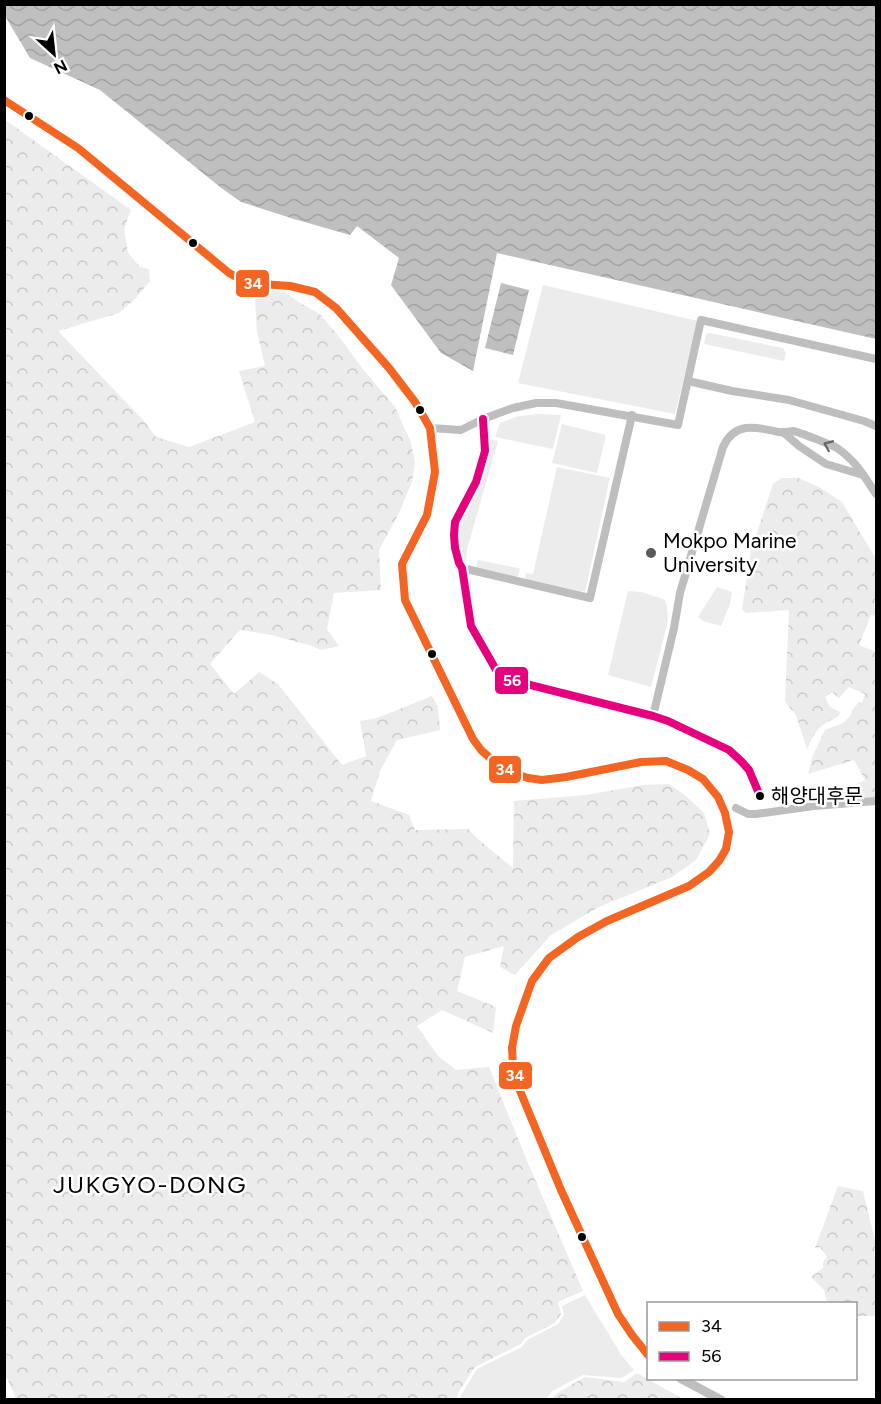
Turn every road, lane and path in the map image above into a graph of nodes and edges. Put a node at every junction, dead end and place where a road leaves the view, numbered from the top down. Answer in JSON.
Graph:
{"nodes":[{"id":1,"x":4,"y":100,"type":"edge"},
{"id":2,"x":876,"y":359,"type":"edge"},
{"id":3,"x":688,"y":381,"type":"junction"},
{"id":4,"x":632,"y":416,"type":"junction"},
{"id":5,"x":483,"y":419,"type":"junction"},
{"id":6,"x":876,"y":426,"type":"edge"},
{"id":7,"x":430,"y":428,"type":"junction"},
{"id":8,"x":783,"y":432,"type":"junction"},
{"id":9,"x":863,"y":475,"type":"junction"},
{"id":10,"x":876,"y":494,"type":"edge"},
{"id":11,"x":462,"y":567,"type":"junction"},
{"id":12,"x":653,"y":716,"type":"junction"},
{"id":13,"x":760,"y":796,"type":"dead end"},
{"id":14,"x":876,"y":801,"type":"edge"},
{"id":15,"x":736,"y":808,"type":"dead end"},
{"id":16,"x":647,"y":1354,"type":"edge"},
{"id":17,"x":684,"y":1380,"type":"edge"},
{"id":18,"x":721,"y":1400,"type":"edge"}],
"edges":[{"from":1,"to":7,"type":"street"},
{"from":2,"to":3,"type":"street"},
{"from":3,"to":4,"type":"street"},
{"from":3,"to":6,"type":"street"},
{"from":4,"to":5,"type":"street"},
{"from":4,"to":11,"type":"street"},
{"from":5,"to":7,"type":"street"},
{"from":5,"to":11,"type":"street"},
{"from":7,"to":16,"type":"street"},
{"from":8,"to":9,"type":"street"},
{"from":9,"to":8,"type":"street","one_way":true},
{"from":8,"to":12,"type":"street"},
{"from":9,"to":10,"type":"street"},
{"from":11,"to":12,"type":"street"},
{"from":12,"to":13,"type":"street"},
{"from":14,"to":15,"type":"street"},
{"from":17,"to":18,"type":"street"}]}
